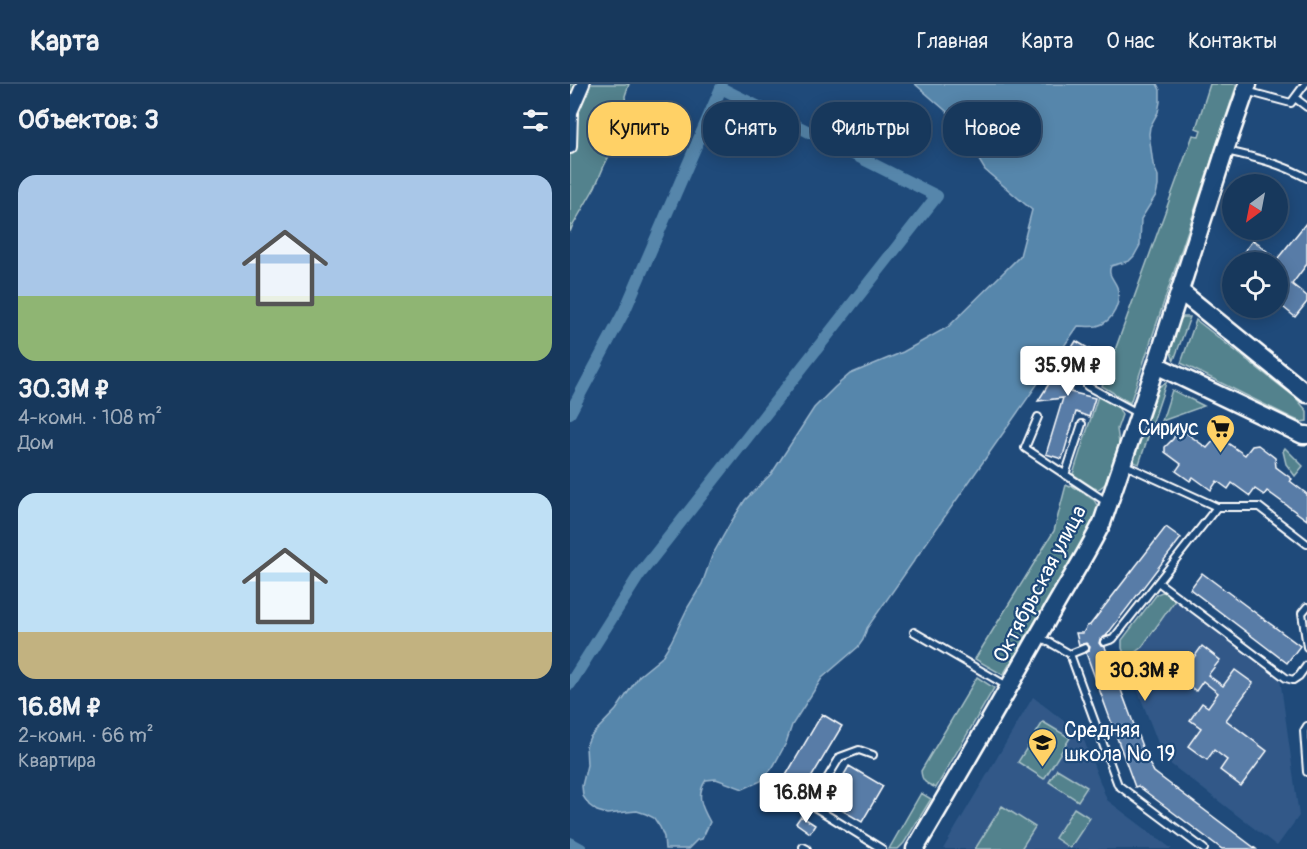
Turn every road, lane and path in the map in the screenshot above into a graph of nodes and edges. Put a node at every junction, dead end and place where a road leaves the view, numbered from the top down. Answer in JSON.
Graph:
{"nodes":[{"id":1,"x":583,"y":84,"type":"edge"},
{"id":2,"x":1305,"y":84,"type":"edge"},
{"id":3,"x":1246,"y":88,"type":"edge"},
{"id":4,"x":1295,"y":98,"type":"junction"},
{"id":5,"x":1307,"y":107,"type":"edge"},
{"id":6,"x":570,"y":147,"type":"edge"},
{"id":7,"x":1225,"y":150,"type":"junction"},
{"id":8,"x":1307,"y":178,"type":"edge"},
{"id":9,"x":1180,"y":291,"type":"junction"},
{"id":10,"x":1099,"y":365,"type":"dead end"},
{"id":11,"x":1156,"y":365,"type":"junction"},
{"id":12,"x":1307,"y":394,"type":"edge"},
{"id":13,"x":1139,"y":414,"type":"junction"},
{"id":14,"x":1038,"y":417,"type":"dead end"},
{"id":15,"x":1082,"y":424,"type":"dead end"},
{"id":16,"x":1307,"y":435,"type":"edge"},
{"id":17,"x":1122,"y":463,"type":"junction"},
{"id":18,"x":1065,"y":475,"type":"junction"},
{"id":19,"x":1108,"y":503,"type":"junction"},
{"id":20,"x":1217,"y":507,"type":"junction"},
{"id":21,"x":1307,"y":543,"type":"edge"},
{"id":22,"x":1158,"y":582,"type":"junction"},
{"id":23,"x":1307,"y":607,"type":"edge"},
{"id":24,"x":914,"y":632,"type":"dead end"},
{"id":25,"x":1038,"y":636,"type":"junction"},
{"id":26,"x":1104,"y":642,"type":"dead end"},
{"id":27,"x":1307,"y":647,"type":"edge"},
{"id":28,"x":1085,"y":648,"type":"dead end"},
{"id":29,"x":1070,"y":654,"type":"junction"},
{"id":30,"x":1307,"y":665,"type":"edge"},
{"id":31,"x":1010,"y":687,"type":"junction"},
{"id":32,"x":1307,"y":726,"type":"edge"},
{"id":33,"x":873,"y":755,"type":"dead end"},
{"id":34,"x":1307,"y":772,"type":"edge"},
{"id":35,"x":882,"y":849,"type":"edge"},
{"id":36,"x":915,"y":849,"type":"edge"},
{"id":37,"x":1204,"y":849,"type":"edge"}],
"edges":[{"from":1,"to":6,"type":"street"},
{"from":2,"to":4,"type":"lane"},
{"from":3,"to":4,"type":"lane"},
{"from":3,"to":7,"type":"main road","name":"Октябрьская улица"},
{"from":4,"to":5,"type":"lane"},
{"from":7,"to":8,"type":"lane"},
{"from":7,"to":9,"type":"main road","name":"Октябрьская улица"},
{"from":9,"to":11,"type":"main road","name":"Октябрьская улица"},
{"from":9,"to":12,"type":"main road"},
{"from":10,"to":13,"type":"lane"},
{"from":11,"to":13,"type":"main road","name":"Октябрьская улица"},
{"from":11,"to":16,"type":"main road"},
{"from":13,"to":17,"type":"main road","name":"Октябрьская улица"},
{"from":14,"to":18,"type":"lane"},
{"from":15,"to":18,"type":"lane"},
{"from":17,"to":19,"type":"main road","name":"Октябрьская улица"},
{"from":17,"to":20,"type":"lane"},
{"from":18,"to":19,"type":"lane"},
{"from":19,"to":25,"type":"main road","name":"Октябрьская улица"},
{"from":20,"to":21,"type":"lane"},
{"from":20,"to":22,"type":"lane"},
{"from":22,"to":26,"type":"lane"},
{"from":22,"to":30,"type":"lane"},
{"from":23,"to":27,"type":"lane"},
{"from":24,"to":31,"type":"lane"},
{"from":25,"to":29,"type":"lane"},
{"from":25,"to":31,"type":"main road","name":"Октябрьская улица"},
{"from":28,"to":29,"type":"lane"},
{"from":29,"to":37,"type":"lane"},
{"from":31,"to":36,"type":"main road","name":"Октябрьская улица"},
{"from":32,"to":34,"type":"lane"},
{"from":33,"to":35,"type":"lane"}]}
